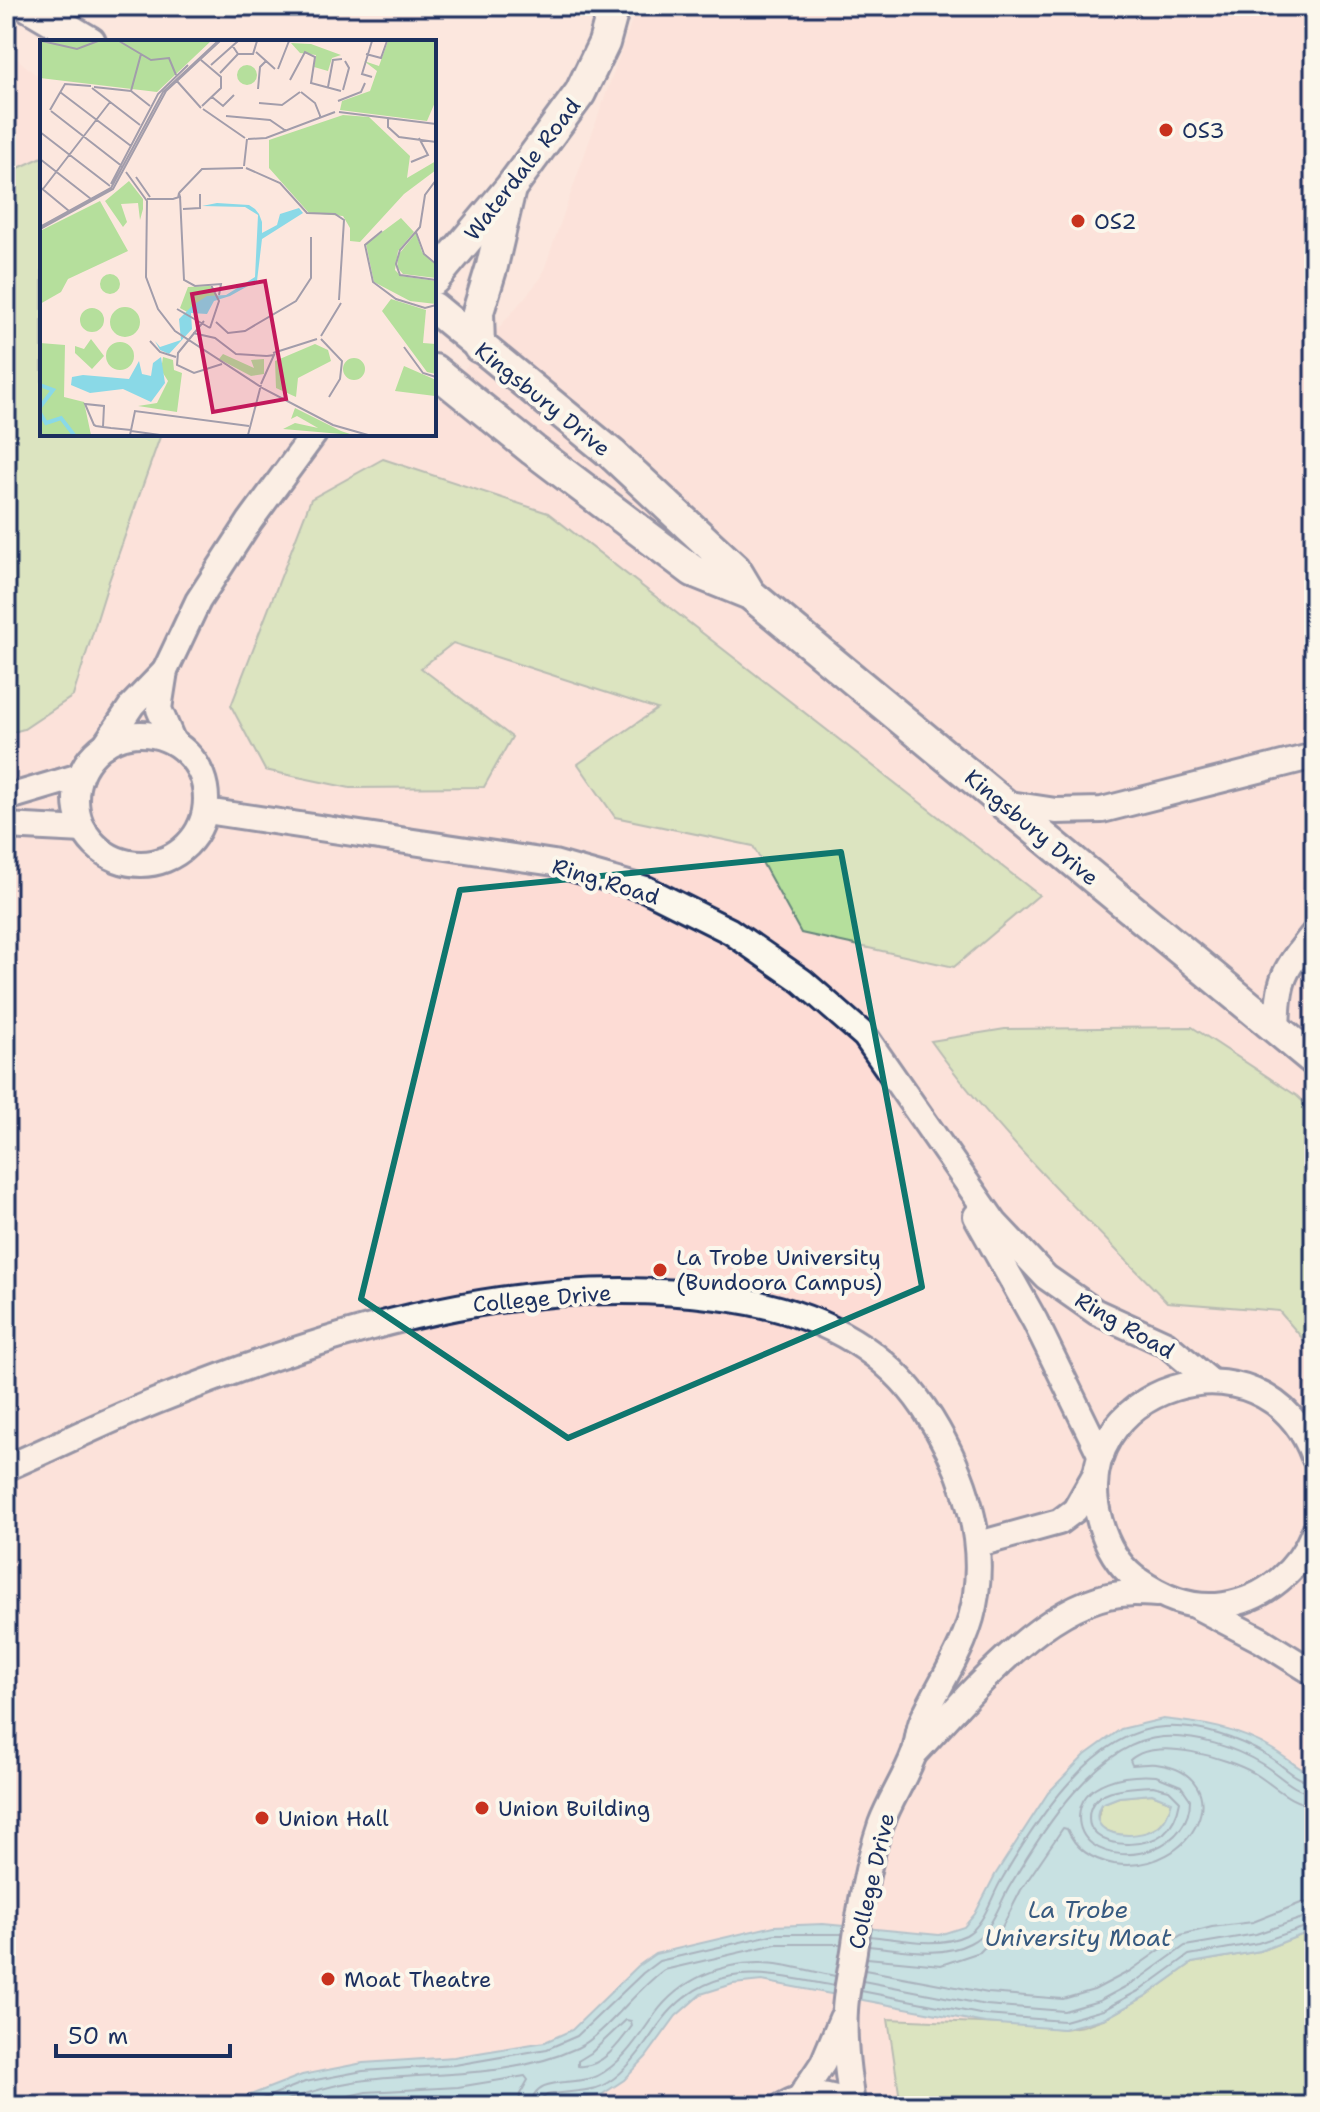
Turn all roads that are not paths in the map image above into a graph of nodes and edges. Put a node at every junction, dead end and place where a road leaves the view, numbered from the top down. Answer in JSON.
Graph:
{"nodes":[{"id":1,"x":29,"y":6,"type":"edge"},
{"id":2,"x":614,"y":6,"type":"edge"},
{"id":3,"x":53,"y":40,"type":"edge"},
{"id":4,"x":87,"y":40,"type":"edge"},
{"id":5,"x":511,"y":187,"type":"junction"},
{"id":6,"x":445,"y":251,"type":"edge"},
{"id":7,"x":436,"y":274,"type":"edge"},
{"id":8,"x":436,"y":310,"type":"edge"},
{"id":9,"x":479,"y":347,"type":"junction"},
{"id":10,"x":436,"y":372,"type":"edge"},
{"id":11,"x":313,"y":436,"type":"edge"},
{"id":12,"x":750,"y":594,"type":"junction"},
{"id":13,"x":165,"y":671,"type":"junction"},
{"id":14,"x":173,"y":742,"type":"junction"},
{"id":15,"x":105,"y":745,"type":"junction"},
{"id":16,"x":1314,"y":756,"type":"edge"},
{"id":17,"x":80,"y":776,"type":"junction"},
{"id":18,"x":6,"y":798,"type":"edge"},
{"id":19,"x":1002,"y":803,"type":"junction"},
{"id":20,"x":206,"y":811,"type":"junction"},
{"id":21,"x":6,"y":826,"type":"edge"},
{"id":22,"x":84,"y":830,"type":"junction"},
{"id":23,"x":1314,"y":933,"type":"edge"},
{"id":24,"x":1277,"y":1029,"type":"junction"},
{"id":25,"x":1314,"y":1060,"type":"edge"},
{"id":26,"x":923,"y":1119,"type":"junction"},
{"id":27,"x":1210,"y":1381,"type":"junction"},
{"id":28,"x":1312,"y":1447,"type":"edge"},
{"id":29,"x":1099,"y":1464,"type":"junction"},
{"id":30,"x":6,"y":1468,"type":"edge"},
{"id":31,"x":1313,"y":1543,"type":"edge"},
{"id":32,"x":979,"y":1544,"type":"junction"},
{"id":33,"x":1157,"y":1594,"type":"junction"},
{"id":34,"x":1196,"y":1605,"type":"junction"},
{"id":35,"x":1314,"y":1673,"type":"edge"},
{"id":36,"x":914,"y":1755,"type":"junction"},
{"id":37,"x":845,"y":2012,"type":"junction"},
{"id":38,"x":791,"y":2101,"type":"edge"},
{"id":39,"x":852,"y":2106,"type":"edge"}],
"edges":[{"from":1,"to":3,"type":"main road"},
{"from":1,"to":4,"type":"main road"},
{"from":2,"to":5,"type":"main road","name":"Waterdale Road"},
{"from":5,"to":6,"type":"main road","name":"Waterdale Road"},
{"from":5,"to":9,"type":"main road"},
{"from":6,"to":7,"type":"main road","name":"Waterdale Road"},
{"from":8,"to":9,"type":"main road","name":"Kingsbury Drive"},
{"from":9,"to":12,"type":"main road","name":"Kingsbury Drive"},
{"from":10,"to":12,"type":"main road","name":"Kingsbury Drive"},
{"from":11,"to":13,"type":"street"},
{"from":12,"to":19,"type":"main road","name":"Kingsbury Drive"},
{"from":13,"to":14,"type":"street"},
{"from":13,"to":15,"type":"street"},
{"from":14,"to":15,"type":"street"},
{"from":14,"to":20,"type":"street"},
{"from":15,"to":17,"type":"street"},
{"from":16,"to":19,"type":"street"},
{"from":17,"to":18,"type":"street"},
{"from":17,"to":22,"type":"street"},
{"from":19,"to":24,"type":"main road","name":"Kingsbury Drive"},
{"from":20,"to":22,"type":"street"},
{"from":20,"to":26,"type":"street","name":"Ring Road"},
{"from":21,"to":22,"type":"street"},
{"from":23,"to":24,"type":"street"},
{"from":24,"to":25,"type":"main road","name":"Kingsbury Drive"},
{"from":26,"to":27,"type":"street","name":"Ring Road"},
{"from":26,"to":29,"type":"street","name":"Ring Road"},
{"from":27,"to":28,"type":"street"},
{"from":27,"to":29,"type":"street"},
{"from":29,"to":32,"type":"street"},
{"from":29,"to":33,"type":"street"},
{"from":30,"to":32,"type":"street","name":"College Drive"},
{"from":31,"to":34,"type":"street"},
{"from":32,"to":36,"type":"street","name":"College Drive"},
{"from":33,"to":34,"type":"street"},
{"from":33,"to":36,"type":"street","name":"College Drive"},
{"from":34,"to":35,"type":"street"},
{"from":36,"to":37,"type":"street","name":"College Drive"},
{"from":37,"to":38,"type":"street","name":"College Drive"},
{"from":37,"to":39,"type":"street","name":"College Drive"},
{"from":38,"to":39,"type":"street"}]}
